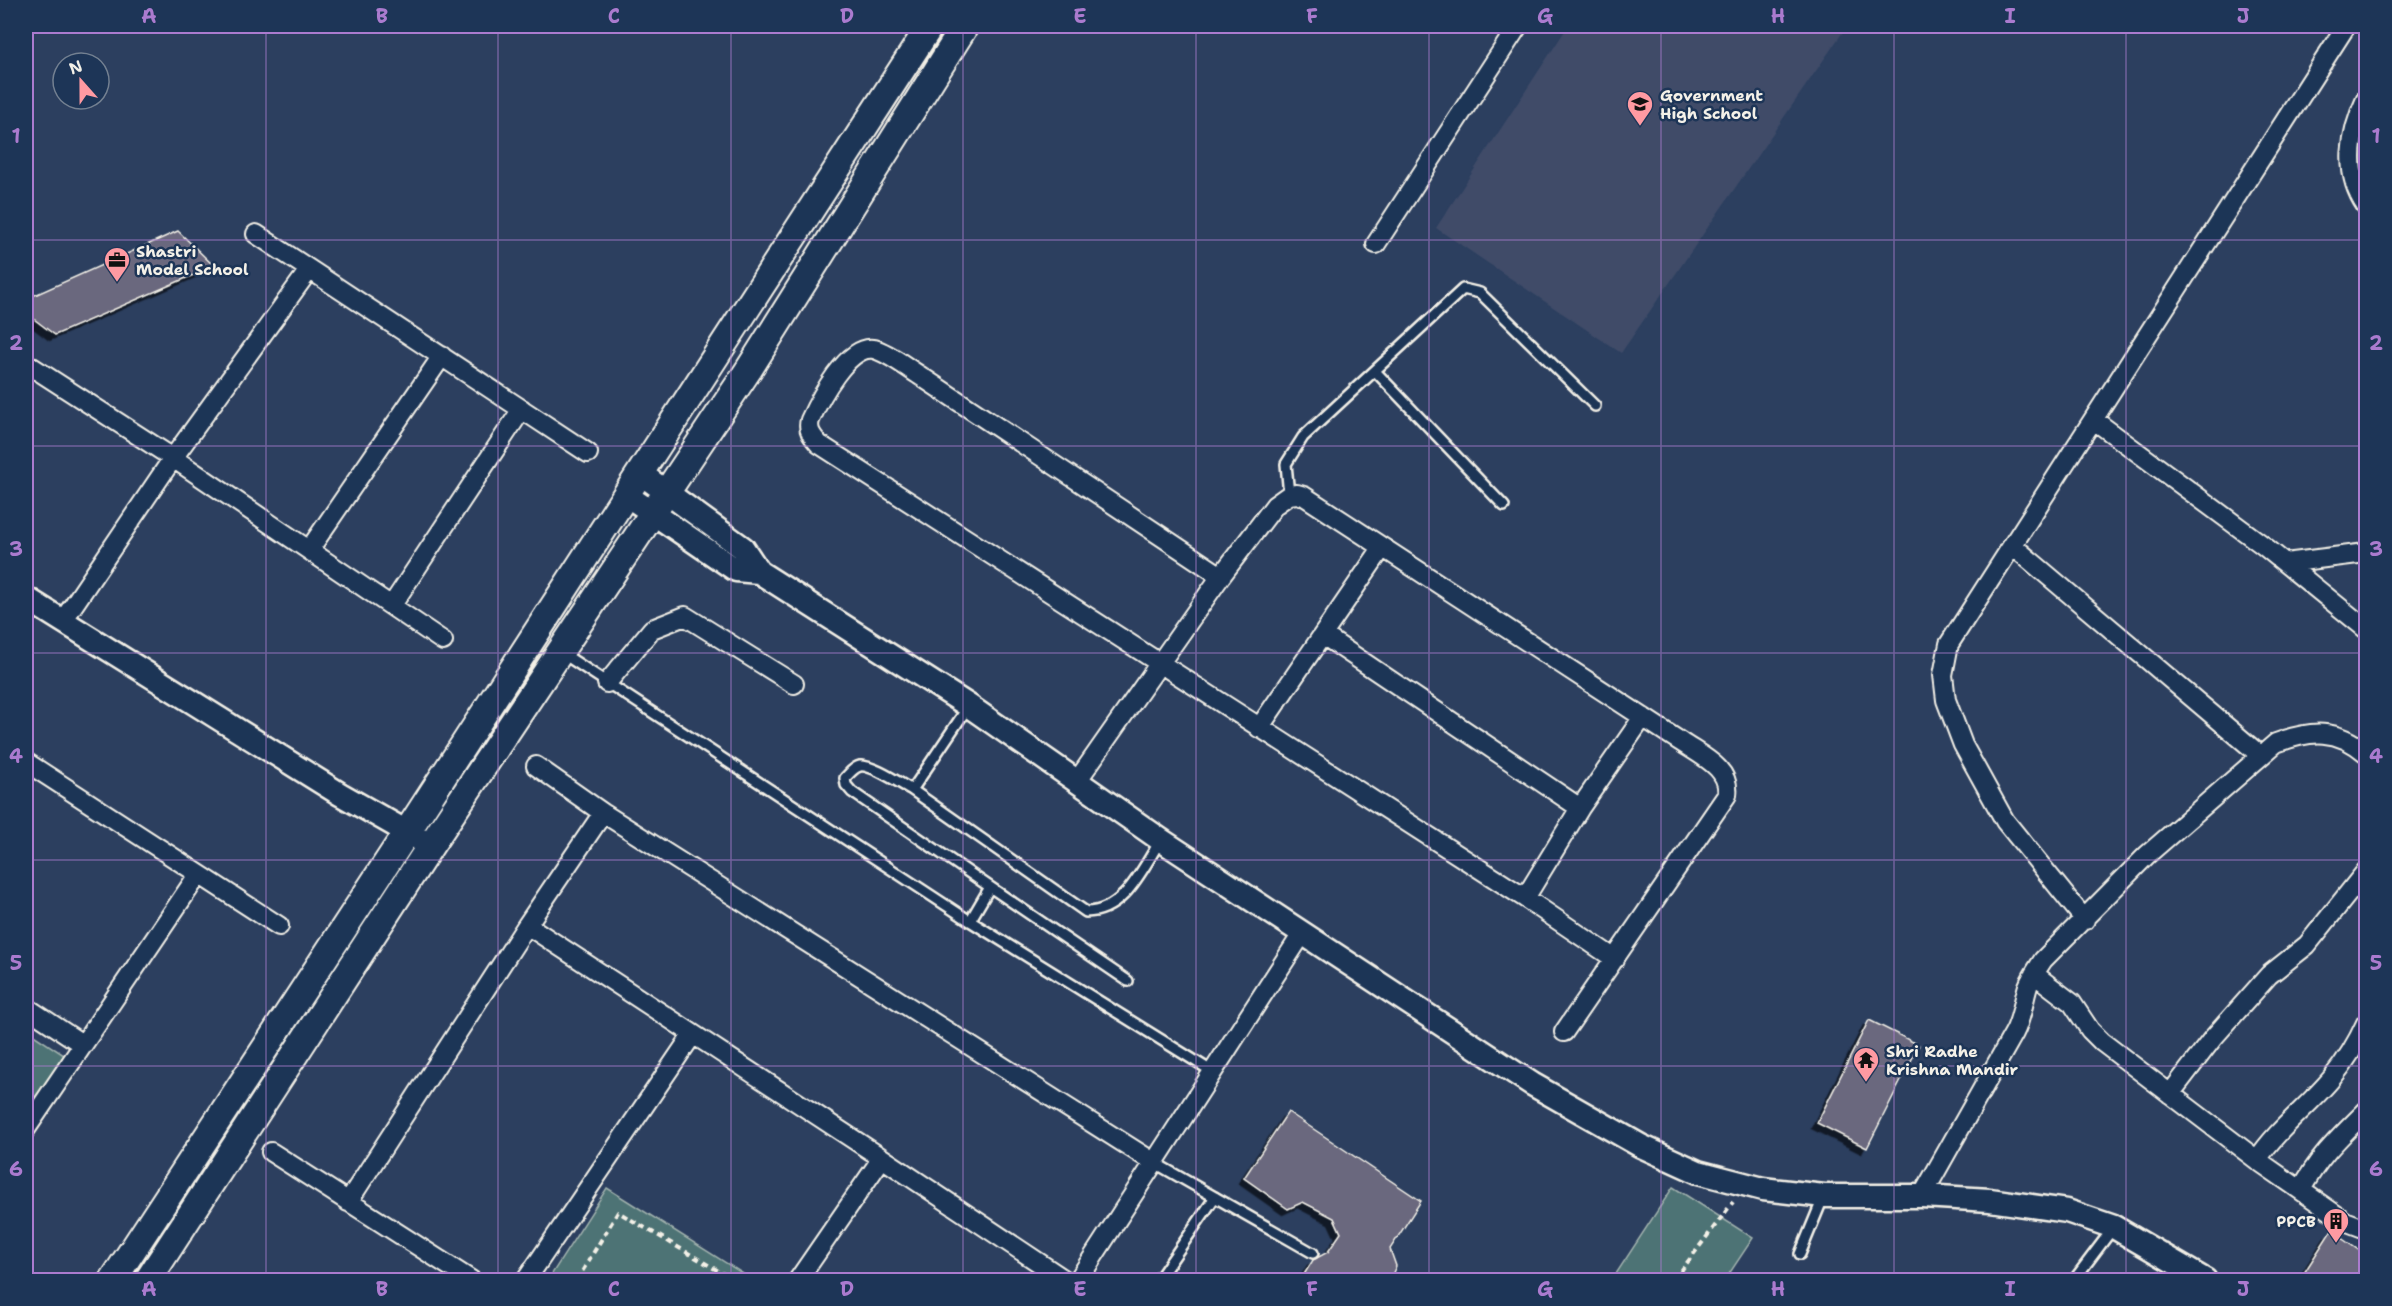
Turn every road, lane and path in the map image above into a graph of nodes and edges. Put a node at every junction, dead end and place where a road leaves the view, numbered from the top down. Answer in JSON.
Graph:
{"nodes":[{"id":1,"x":930,"y":26,"type":"edge"},
{"id":2,"x":965,"y":26,"type":"edge"},
{"id":3,"x":1518,"y":26,"type":"edge"},
{"id":4,"x":2346,"y":26,"type":"edge"},
{"id":5,"x":2367,"y":99,"type":"edge"},
{"id":6,"x":2367,"y":206,"type":"edge"},
{"id":7,"x":256,"y":234,"type":"dead end"},
{"id":8,"x":1376,"y":244,"type":"dead end"},
{"id":9,"x":309,"y":270,"type":"junction"},
{"id":10,"x":442,"y":356,"type":"junction"},
{"id":11,"x":26,"y":363,"type":"edge"},
{"id":12,"x":1375,"y":371,"type":"junction"},
{"id":13,"x":1595,"y":406,"type":"dead end"},
{"id":14,"x":522,"y":409,"type":"junction"},
{"id":15,"x":2094,"y":420,"type":"junction"},
{"id":16,"x":588,"y":453,"type":"dead end"},
{"id":17,"x":173,"y":458,"type":"junction"},
{"id":18,"x":640,"y":473,"type":"junction"},
{"id":19,"x":668,"y":493,"type":"junction"},
{"id":20,"x":625,"y":494,"type":"junction"},
{"id":21,"x":1289,"y":495,"type":"junction"},
{"id":22,"x":1504,"y":506,"type":"dead end"},
{"id":23,"x":653,"y":515,"type":"junction"},
{"id":24,"x":2013,"y":546,"type":"junction"},
{"id":25,"x":1382,"y":548,"type":"junction"},
{"id":26,"x":309,"y":550,"type":"junction"},
{"id":27,"x":2367,"y":553,"type":"edge"},
{"id":28,"x":2285,"y":563,"type":"junction"},
{"id":29,"x":759,"y":572,"type":"junction"},
{"id":30,"x":1221,"y":576,"type":"junction"},
{"id":31,"x":26,"y":598,"type":"edge"},
{"id":32,"x":392,"y":605,"type":"junction"},
{"id":33,"x":62,"y":622,"type":"junction"},
{"id":34,"x":2367,"y":629,"type":"edge"},
{"id":35,"x":1323,"y":636,"type":"junction"},
{"id":36,"x":443,"y":641,"type":"dead end"},
{"id":37,"x":560,"y":652,"type":"junction"},
{"id":38,"x":1160,"y":665,"type":"junction"},
{"id":39,"x":607,"y":683,"type":"junction"},
{"id":40,"x":794,"y":684,"type":"dead end"},
{"id":41,"x":969,"y":706,"type":"junction"},
{"id":42,"x":1643,"y":717,"type":"junction"},
{"id":43,"x":1259,"y":728,"type":"junction"},
{"id":44,"x":2367,"y":753,"type":"edge"},
{"id":45,"x":2260,"y":755,"type":"junction"},
{"id":46,"x":26,"y":762,"type":"edge"},
{"id":47,"x":536,"y":766,"type":"dead end"},
{"id":48,"x":1077,"y":781,"type":"junction"},
{"id":49,"x":912,"y":790,"type":"junction"},
{"id":50,"x":1580,"y":808,"type":"junction"},
{"id":51,"x":603,"y":813,"type":"junction"},
{"id":52,"x":407,"y":832,"type":"junction"},
{"id":53,"x":1161,"y":840,"type":"junction"},
{"id":54,"x":431,"y":845,"type":"junction"},
{"id":55,"x":2367,"y":871,"type":"edge"},
{"id":56,"x":198,"y":875,"type":"junction"},
{"id":57,"x":990,"y":887,"type":"junction"},
{"id":58,"x":1525,"y":898,"type":"junction"},
{"id":59,"x":2085,"y":920,"type":"junction"},
{"id":60,"x":970,"y":921,"type":"junction"},
{"id":61,"x":527,"y":925,"type":"junction"},
{"id":62,"x":279,"y":926,"type":"dead end"},
{"id":63,"x":1302,"y":934,"type":"junction"},
{"id":64,"x":1615,"y":959,"type":"junction"},
{"id":65,"x":2034,"y":974,"type":"junction"},
{"id":66,"x":1128,"y":981,"type":"dead end"},
{"id":67,"x":26,"y":1007,"type":"edge"},
{"id":68,"x":2367,"y":1023,"type":"edge"},
{"id":69,"x":1564,"y":1032,"type":"dead end"},
{"id":70,"x":693,"y":1034,"type":"junction"},
{"id":71,"x":82,"y":1044,"type":"junction"},
{"id":72,"x":1213,"y":1072,"type":"junction"},
{"id":73,"x":2170,"y":1094,"type":"junction"},
{"id":74,"x":2367,"y":1112,"type":"edge"},
{"id":75,"x":26,"y":1129,"type":"edge"},
{"id":76,"x":271,"y":1152,"type":"dead end"},
{"id":77,"x":882,"y":1158,"type":"junction"},
{"id":78,"x":2257,"y":1160,"type":"junction"},
{"id":79,"x":1155,"y":1163,"type":"junction"},
{"id":80,"x":1746,"y":1185,"type":"junction"},
{"id":81,"x":2301,"y":1190,"type":"junction"},
{"id":82,"x":1824,"y":1196,"type":"junction"},
{"id":83,"x":1922,"y":1196,"type":"junction"},
{"id":84,"x":1215,"y":1197,"type":"junction"},
{"id":85,"x":348,"y":1202,"type":"junction"},
{"id":86,"x":2114,"y":1227,"type":"junction"},
{"id":87,"x":2367,"y":1229,"type":"edge"},
{"id":88,"x":1313,"y":1253,"type":"dead end"},
{"id":89,"x":1800,"y":1254,"type":"dead end"},
{"id":90,"x":113,"y":1281,"type":"edge"},
{"id":91,"x":148,"y":1281,"type":"edge"},
{"id":92,"x":471,"y":1281,"type":"edge"},
{"id":93,"x":526,"y":1281,"type":"edge"},
{"id":94,"x":577,"y":1281,"type":"edge"},
{"id":95,"x":734,"y":1281,"type":"edge"},
{"id":96,"x":798,"y":1281,"type":"edge"},
{"id":97,"x":1065,"y":1281,"type":"edge"},
{"id":98,"x":1078,"y":1281,"type":"edge"},
{"id":99,"x":1158,"y":1281,"type":"edge"},
{"id":100,"x":1674,"y":1281,"type":"edge"},
{"id":101,"x":2074,"y":1281,"type":"edge"},
{"id":102,"x":2205,"y":1281,"type":"edge"}],
"edges":[{"from":1,"to":18,"type":"main road"},
{"from":2,"to":19,"type":"main road"},
{"from":3,"to":8,"type":"street"},
{"from":4,"to":15,"type":"street"},
{"from":5,"to":6,"type":"street"},
{"from":7,"to":9,"type":"street"},
{"from":9,"to":10,"type":"street"},
{"from":9,"to":17,"type":"street"},
{"from":10,"to":14,"type":"street"},
{"from":10,"to":26,"type":"street"},
{"from":11,"to":17,"type":"street"},
{"from":12,"to":13,"type":"lane"},
{"from":12,"to":21,"type":"lane"},
{"from":12,"to":22,"type":"lane"},
{"from":14,"to":16,"type":"street"},
{"from":14,"to":32,"type":"street"},
{"from":15,"to":24,"type":"street"},
{"from":15,"to":28,"type":"street"},
{"from":17,"to":26,"type":"street"},
{"from":17,"to":33,"type":"street"},
{"from":18,"to":19,"type":"street"},
{"from":18,"to":20,"type":"main road"},
{"from":19,"to":23,"type":"main road"},
{"from":19,"to":29,"type":"street"},
{"from":20,"to":23,"type":"street"},
{"from":20,"to":52,"type":"main road"},
{"from":21,"to":25,"type":"street"},
{"from":21,"to":30,"type":"street"},
{"from":23,"to":29,"type":"street"},
{"from":23,"to":37,"type":"main road"},
{"from":24,"to":45,"type":"street"},
{"from":24,"to":59,"type":"street"},
{"from":25,"to":35,"type":"street"},
{"from":25,"to":42,"type":"street"},
{"from":26,"to":32,"type":"street"},
{"from":27,"to":28,"type":"street"},
{"from":28,"to":34,"type":"street"},
{"from":29,"to":41,"type":"street"},
{"from":30,"to":38,"type":"street"},
{"from":30,"to":38,"type":"street"},
{"from":31,"to":33,"type":"street"},
{"from":32,"to":36,"type":"street"},
{"from":33,"to":52,"type":"street"},
{"from":35,"to":43,"type":"street"},
{"from":35,"to":50,"type":"street"},
{"from":37,"to":39,"type":"lane"},
{"from":37,"to":54,"type":"main road"},
{"from":38,"to":43,"type":"street"},
{"from":38,"to":48,"type":"street"},
{"from":39,"to":40,"type":"street"},
{"from":39,"to":60,"type":"lane"},
{"from":41,"to":48,"type":"street"},
{"from":41,"to":49,"type":"lane"},
{"from":42,"to":50,"type":"street"},
{"from":42,"to":64,"type":"street"},
{"from":43,"to":58,"type":"street"},
{"from":44,"to":45,"type":"street"},
{"from":45,"to":59,"type":"street"},
{"from":46,"to":56,"type":"street"},
{"from":47,"to":51,"type":"street"},
{"from":48,"to":53,"type":"street"},
{"from":49,"to":53,"type":"lane"},
{"from":49,"to":57,"type":"lane"},
{"from":50,"to":58,"type":"street"},
{"from":51,"to":61,"type":"street"},
{"from":51,"to":79,"type":"street"},
{"from":52,"to":54,"type":"street"},
{"from":52,"to":90,"type":"main road"},
{"from":53,"to":63,"type":"street"},
{"from":54,"to":91,"type":"main road"},
{"from":55,"to":73,"type":"street"},
{"from":56,"to":62,"type":"street"},
{"from":56,"to":71,"type":"street"},
{"from":57,"to":60,"type":"lane"},
{"from":57,"to":66,"type":"lane"},
{"from":58,"to":64,"type":"street"},
{"from":59,"to":65,"type":"street"},
{"from":60,"to":72,"type":"lane"},
{"from":61,"to":70,"type":"street"},
{"from":61,"to":85,"type":"street"},
{"from":63,"to":72,"type":"street"},
{"from":63,"to":80,"type":"street"},
{"from":64,"to":69,"type":"street"},
{"from":65,"to":73,"type":"street"},
{"from":65,"to":83,"type":"street"},
{"from":67,"to":71,"type":"street"},
{"from":68,"to":78,"type":"street"},
{"from":70,"to":77,"type":"street"},
{"from":70,"to":93,"type":"street"},
{"from":71,"to":75,"type":"street"},
{"from":72,"to":79,"type":"street"},
{"from":73,"to":78,"type":"street"},
{"from":74,"to":81,"type":"street"},
{"from":76,"to":85,"type":"street"},
{"from":77,"to":96,"type":"street"},
{"from":77,"to":97,"type":"street"},
{"from":78,"to":81,"type":"street"},
{"from":79,"to":84,"type":"lane"},
{"from":79,"to":98,"type":"street"},
{"from":80,"to":82,"type":"street"},
{"from":80,"to":100,"type":"path"},
{"from":81,"to":87,"type":"street"},
{"from":82,"to":83,"type":"street"},
{"from":82,"to":89,"type":"lane"},
{"from":83,"to":86,"type":"street"},
{"from":84,"to":88,"type":"lane"},
{"from":84,"to":99,"type":"lane"},
{"from":85,"to":92,"type":"street"},
{"from":86,"to":101,"type":"lane"},
{"from":86,"to":102,"type":"street"},
{"from":94,"to":95,"type":"path"}]}
